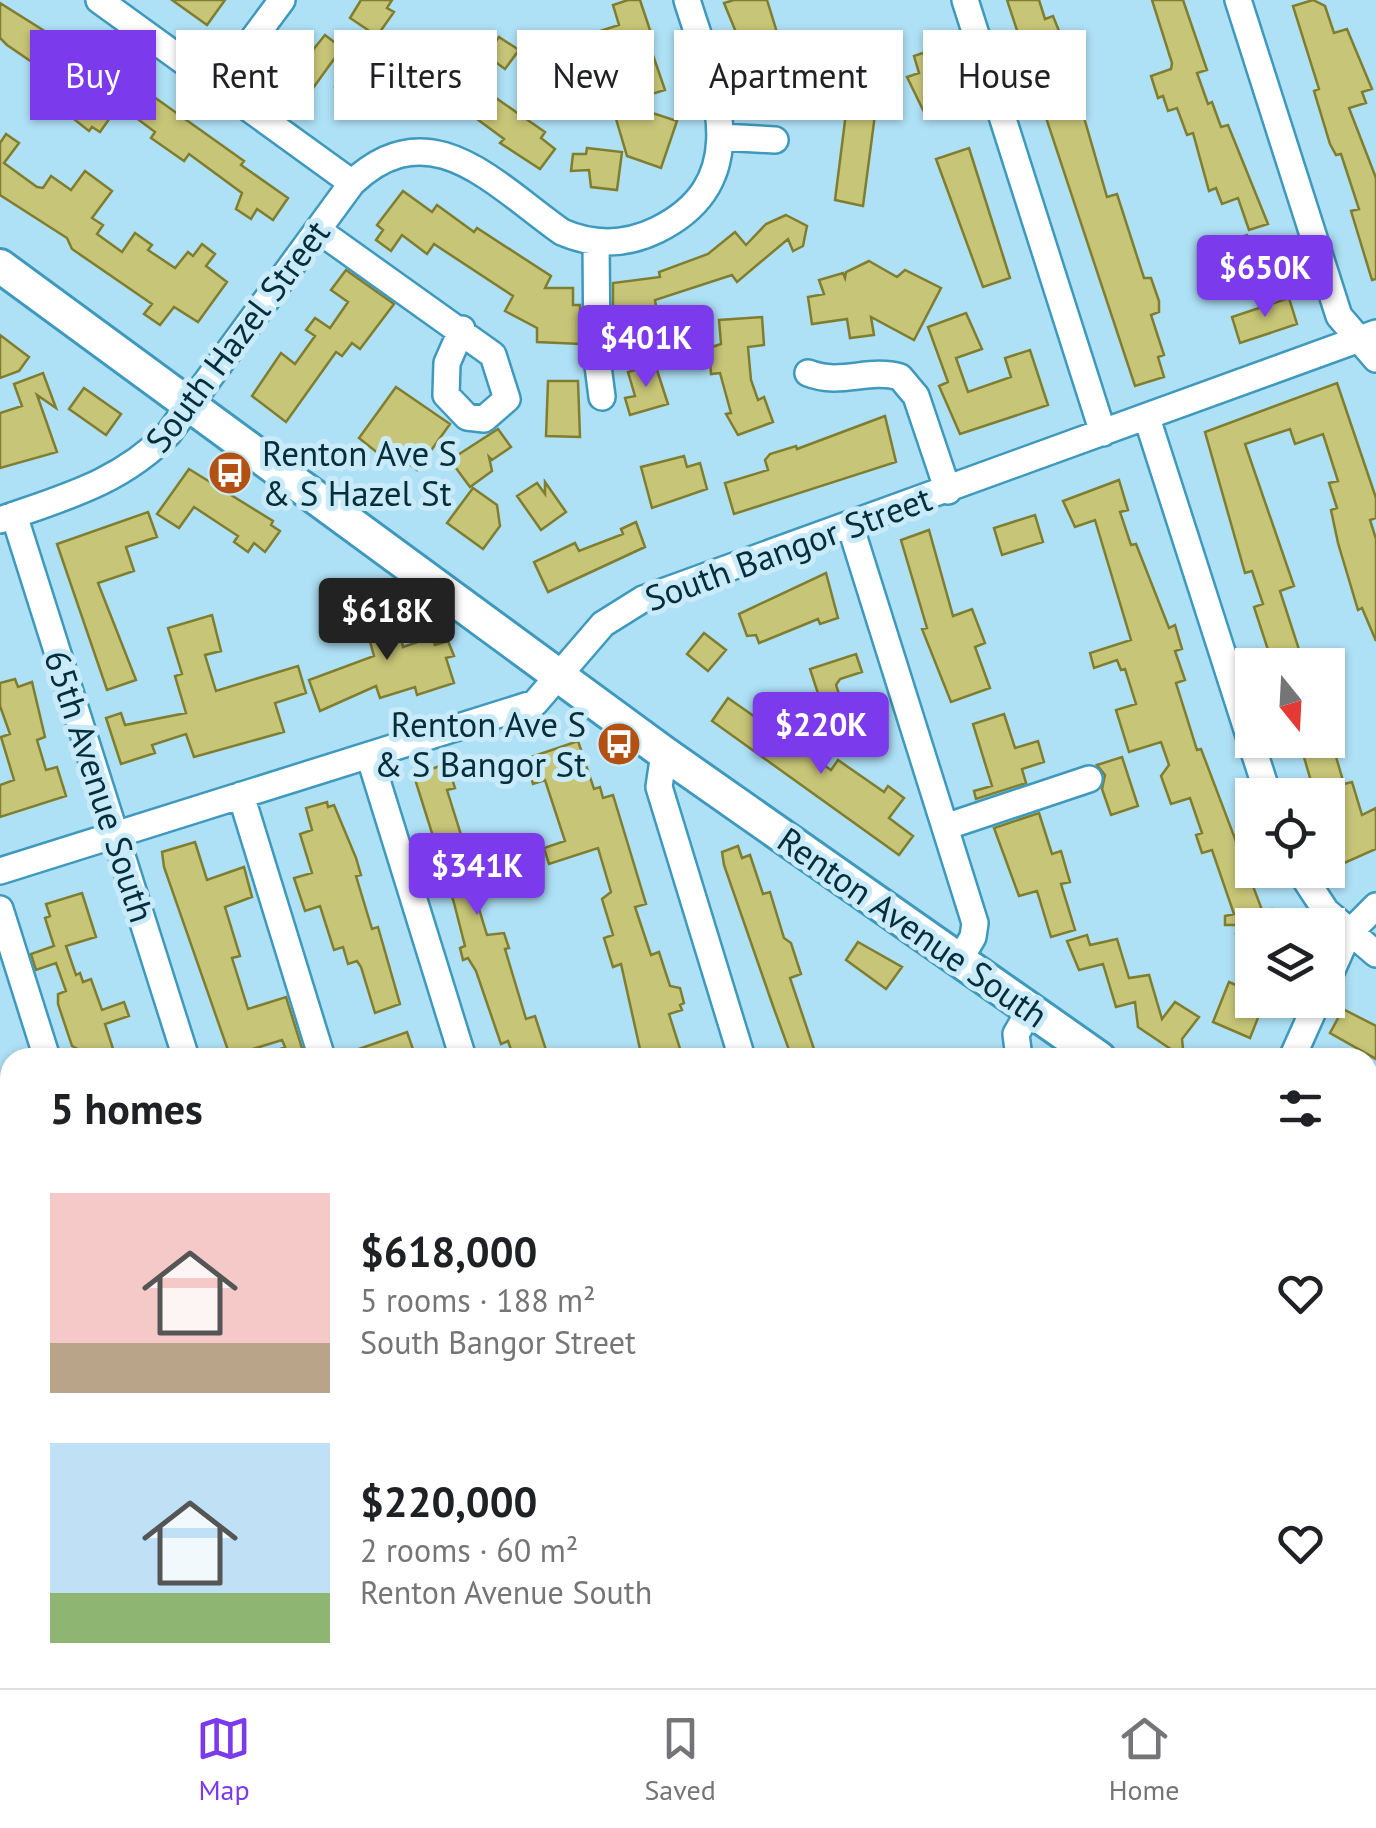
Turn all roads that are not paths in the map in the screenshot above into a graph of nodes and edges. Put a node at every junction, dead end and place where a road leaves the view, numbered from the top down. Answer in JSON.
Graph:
{"nodes":[{"id":1,"x":99,"y":0,"type":"edge"},
{"id":2,"x":282,"y":0,"type":"edge"},
{"id":3,"x":688,"y":0,"type":"edge"},
{"id":4,"x":965,"y":0,"type":"edge"},
{"id":5,"x":1238,"y":0,"type":"edge"},
{"id":6,"x":260,"y":30,"type":"edge"},
{"id":7,"x":176,"y":55,"type":"edge"},
{"id":8,"x":266,"y":120,"type":"edge"},
{"id":9,"x":721,"y":138,"type":"junction"},
{"id":10,"x":775,"y":140,"type":"dead end"},
{"id":11,"x":352,"y":183,"type":"junction"},
{"id":12,"x":318,"y":230,"type":"junction"},
{"id":13,"x":596,"y":242,"type":"junction"},
{"id":14,"x":0,"y":266,"type":"edge"},
{"id":15,"x":462,"y":329,"type":"dead end"},
{"id":16,"x":1370,"y":344,"type":"edge"},
{"id":17,"x":808,"y":374,"type":"dead end"},
{"id":18,"x":602,"y":397,"type":"dead end"},
{"id":19,"x":190,"y":404,"type":"junction"},
{"id":20,"x":1147,"y":418,"type":"junction"},
{"id":21,"x":1103,"y":434,"type":"junction"},
{"id":22,"x":948,"y":491,"type":"junction"},
{"id":23,"x":7,"y":517,"type":"edge"},
{"id":24,"x":850,"y":525,"type":"junction"},
{"id":25,"x":561,"y":677,"type":"junction"},
{"id":26,"x":664,"y":753,"type":"junction"},
{"id":27,"x":369,"y":755,"type":"junction"},
{"id":28,"x":1263,"y":778,"type":"edge"},
{"id":29,"x":1089,"y":779,"type":"dead end"},
{"id":30,"x":241,"y":795,"type":"junction"},
{"id":31,"x":944,"y":827,"type":"junction"},
{"id":32,"x":115,"y":834,"type":"junction"},
{"id":33,"x":0,"y":871,"type":"edge"},
{"id":34,"x":1313,"y":888,"type":"edge"},
{"id":35,"x":1376,"y":906,"type":"edge"},
{"id":36,"x":0,"y":908,"type":"edge"},
{"id":37,"x":1348,"y":934,"type":"junction"},
{"id":38,"x":1345,"y":941,"type":"edge"},
{"id":39,"x":1376,"y":954,"type":"edge"},
{"id":40,"x":960,"y":958,"type":"junction"},
{"id":41,"x":1031,"y":1008,"type":"junction"},
{"id":42,"x":1310,"y":1018,"type":"edge"},
{"id":43,"x":44,"y":1048,"type":"edge"},
{"id":44,"x":183,"y":1048,"type":"edge"},
{"id":45,"x":319,"y":1048,"type":"edge"},
{"id":46,"x":460,"y":1048,"type":"edge"},
{"id":47,"x":739,"y":1048,"type":"edge"},
{"id":48,"x":1018,"y":1048,"type":"edge"},
{"id":49,"x":1085,"y":1048,"type":"edge"},
{"id":50,"x":1296,"y":1048,"type":"edge"}],
"edges":[{"from":1,"to":7,"type":"street"},
{"from":2,"to":6,"type":"street"},
{"from":3,"to":9,"type":"street"},
{"from":4,"to":21,"type":"street"},
{"from":5,"to":16,"type":"street"},
{"from":8,"to":11,"type":"street"},
{"from":9,"to":10,"type":"street"},
{"from":9,"to":13,"type":"street"},
{"from":11,"to":12,"type":"street","name":"South Hazel Street"},
{"from":11,"to":13,"type":"street","name":"South Hazel Street"},
{"from":12,"to":15,"type":"street"},
{"from":12,"to":19,"type":"street","name":"South Hazel Street"},
{"from":13,"to":18,"type":"street"},
{"from":14,"to":19,"type":"main road","name":"Renton Avenue South"},
{"from":16,"to":20,"type":"street","name":"South Bangor Street"},
{"from":17,"to":22,"type":"street"},
{"from":19,"to":23,"type":"street","name":"South Hazel Street"},
{"from":19,"to":25,"type":"main road","name":"Renton Avenue South"},
{"from":20,"to":21,"type":"street","name":"South Bangor Street"},
{"from":20,"to":28,"type":"street"},
{"from":21,"to":22,"type":"street","name":"South Bangor Street"},
{"from":22,"to":24,"type":"street","name":"South Bangor Street"},
{"from":23,"to":32,"type":"street","name":"65th Avenue South"},
{"from":24,"to":25,"type":"street","name":"South Bangor Street"},
{"from":24,"to":31,"type":"street"},
{"from":25,"to":26,"type":"main road","name":"Renton Avenue South"},
{"from":25,"to":27,"type":"street","name":"South Bangor Street"},
{"from":26,"to":40,"type":"main road","name":"Renton Avenue South"},
{"from":26,"to":47,"type":"street"},
{"from":27,"to":30,"type":"street","name":"South Bangor Street"},
{"from":27,"to":46,"type":"street"},
{"from":29,"to":31,"type":"street"},
{"from":30,"to":32,"type":"street","name":"South Bangor Street"},
{"from":30,"to":45,"type":"street"},
{"from":31,"to":40,"type":"street"},
{"from":32,"to":33,"type":"street","name":"South Bangor Street"},
{"from":32,"to":44,"type":"street","name":"65th Avenue South"},
{"from":34,"to":37,"type":"street"},
{"from":35,"to":37,"type":"street"},
{"from":36,"to":43,"type":"street"},
{"from":37,"to":38,"type":"street"},
{"from":37,"to":39,"type":"street"},
{"from":40,"to":41,"type":"main road","name":"Renton Avenue South"},
{"from":41,"to":48,"type":"street"},
{"from":41,"to":49,"type":"main road","name":"Renton Avenue South"},
{"from":42,"to":50,"type":"street"}]}
